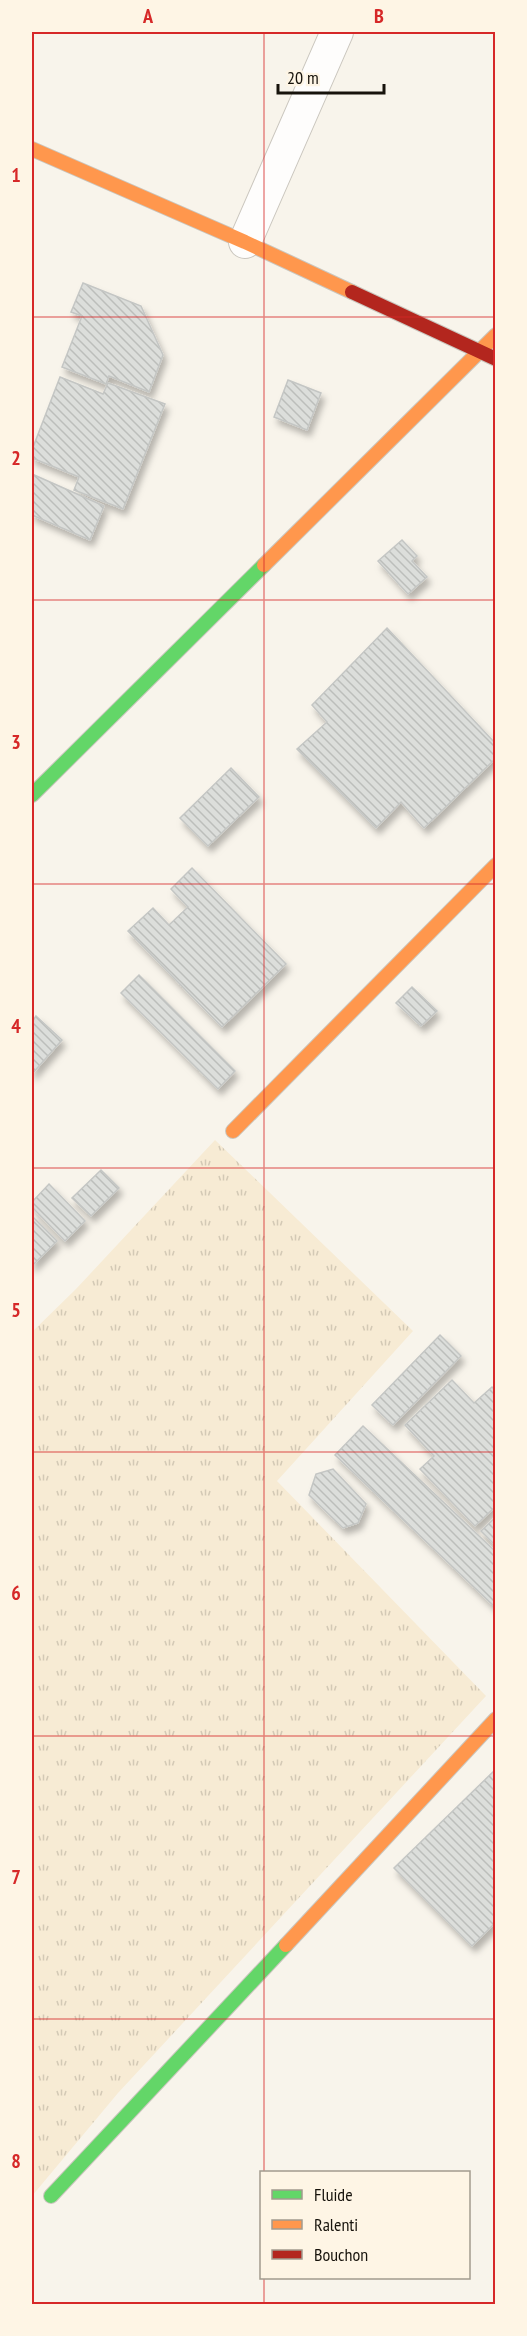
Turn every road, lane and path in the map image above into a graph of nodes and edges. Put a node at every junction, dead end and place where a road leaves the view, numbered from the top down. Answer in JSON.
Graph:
{"nodes":[{"id":1,"x":337,"y":32,"type":"edge"},
{"id":2,"x":32,"y":149,"type":"edge"},
{"id":3,"x":245,"y":242,"type":"junction"},
{"id":4,"x":495,"y":336,"type":"edge"},
{"id":5,"x":479,"y":351,"type":"junction"},
{"id":6,"x":495,"y":359,"type":"edge"},
{"id":7,"x":32,"y":795,"type":"edge"},
{"id":8,"x":495,"y":865,"type":"edge"},
{"id":9,"x":233,"y":1131,"type":"dead end"},
{"id":10,"x":495,"y":1719,"type":"edge"},
{"id":11,"x":51,"y":2196,"type":"dead end"}],
"edges":[{"from":1,"to":3,"type":"street"},
{"from":2,"to":3,"type":"street"},
{"from":3,"to":5,"type":"street"},
{"from":4,"to":5,"type":"street"},
{"from":5,"to":6,"type":"street"},
{"from":5,"to":7,"type":"street"},
{"from":8,"to":9,"type":"street"},
{"from":10,"to":11,"type":"street"}]}
